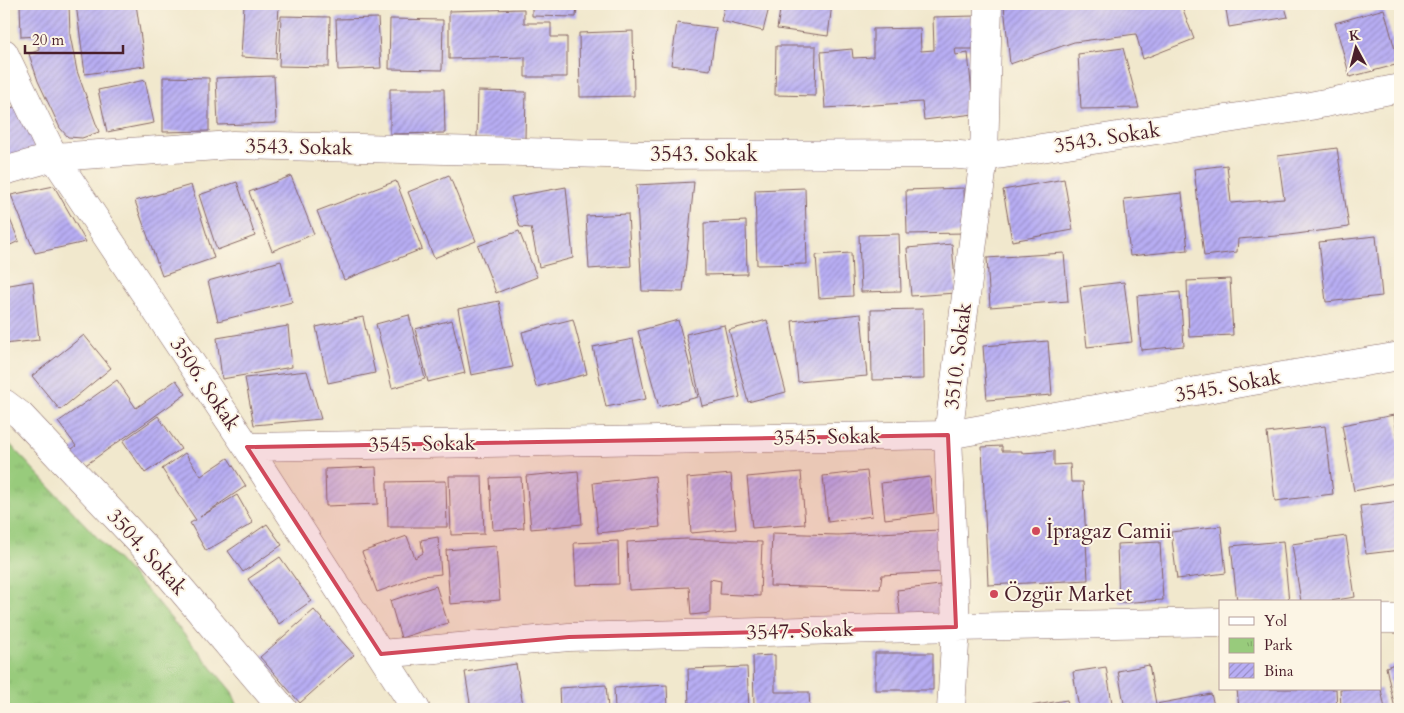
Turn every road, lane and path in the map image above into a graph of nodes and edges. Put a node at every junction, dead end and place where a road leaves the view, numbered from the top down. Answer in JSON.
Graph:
{"nodes":[{"id":1,"x":988,"y":4,"type":"edge"},
{"id":2,"x":4,"y":53,"type":"edge"},
{"id":3,"x":1400,"y":88,"type":"edge"},
{"id":4,"x":54,"y":157,"type":"junction"},
{"id":5,"x":984,"y":157,"type":"junction"},
{"id":6,"x":4,"y":171,"type":"edge"},
{"id":7,"x":1400,"y":356,"type":"edge"},
{"id":8,"x":4,"y":403,"type":"edge"},
{"id":9,"x":948,"y":435,"type":"junction"},
{"id":10,"x":247,"y":447,"type":"junction"},
{"id":11,"x":1382,"y":619,"type":"edge"},
{"id":12,"x":1400,"y":619,"type":"edge"},
{"id":13,"x":1219,"y":622,"type":"edge"},
{"id":14,"x":956,"y":627,"type":"junction"},
{"id":15,"x":380,"y":654,"type":"junction"},
{"id":16,"x":283,"y":709,"type":"edge"},
{"id":17,"x":416,"y":709,"type":"edge"},
{"id":18,"x":952,"y":709,"type":"edge"}],
"edges":[{"from":1,"to":5,"type":"street","name":"3510. Sokak"},
{"from":2,"to":4,"type":"street","name":"3506. Sokak"},
{"from":3,"to":5,"type":"street","name":"3543. Sokak"},
{"from":4,"to":5,"type":"street","name":"3543. Sokak"},
{"from":4,"to":6,"type":"street","name":"3543. Sokak"},
{"from":4,"to":10,"type":"street","name":"3506. Sokak"},
{"from":5,"to":9,"type":"street","name":"3510. Sokak"},
{"from":7,"to":9,"type":"street","name":"3545. Sokak"},
{"from":8,"to":16,"type":"street","name":"3504. Sokak"},
{"from":9,"to":10,"type":"street","name":"3545. Sokak"},
{"from":9,"to":14,"type":"street","name":"3510. Sokak"},
{"from":10,"to":15,"type":"street","name":"3506. Sokak"},
{"from":11,"to":12,"type":"street"},
{"from":13,"to":14,"type":"street","name":"3547. Sokak"},
{"from":14,"to":15,"type":"street","name":"3547. Sokak"},
{"from":14,"to":18,"type":"street","name":"3510. Sokak"},
{"from":15,"to":17,"type":"street","name":"3506. Sokak"}]}
